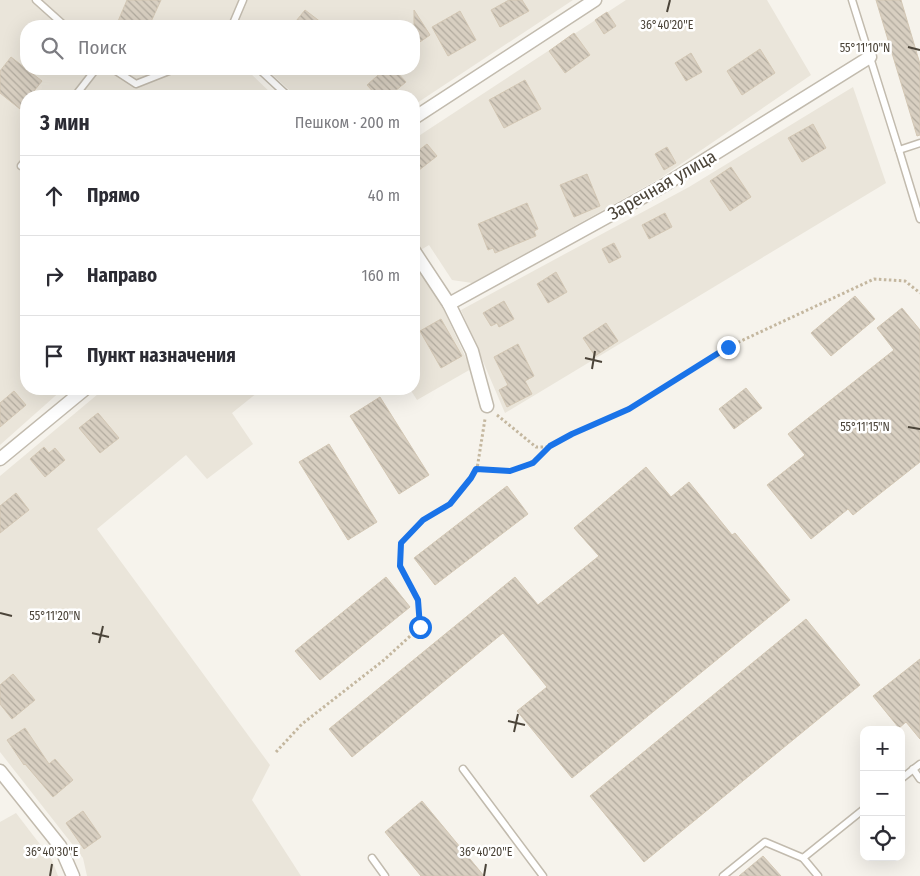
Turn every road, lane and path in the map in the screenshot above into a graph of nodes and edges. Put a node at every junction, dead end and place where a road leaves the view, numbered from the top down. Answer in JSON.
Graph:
{"nodes":[{"id":1,"x":36,"y":0,"type":"edge"},
{"id":2,"x":248,"y":0,"type":"edge"},
{"id":3,"x":595,"y":0,"type":"edge"},
{"id":4,"x":852,"y":0,"type":"edge"},
{"id":5,"x":242,"y":3,"type":"edge"},
{"id":6,"x":58,"y":20,"type":"edge"},
{"id":7,"x":235,"y":20,"type":"edge"},
{"id":8,"x":870,"y":57,"type":"junction"},
{"id":9,"x":91,"y":75,"type":"edge"},
{"id":10,"x":122,"y":75,"type":"edge"},
{"id":11,"x":159,"y":75,"type":"edge"},
{"id":12,"x":265,"y":75,"type":"edge"},
{"id":13,"x":80,"y":90,"type":"edge"},
{"id":14,"x":282,"y":90,"type":"edge"},
{"id":15,"x":420,"y":114,"type":"edge"},
{"id":16,"x":920,"y":144,"type":"edge"},
{"id":17,"x":899,"y":150,"type":"junction"},
{"id":18,"x":920,"y":219,"type":"edge"},
{"id":19,"x":420,"y":260,"type":"edge"},
{"id":20,"x":920,"y":293,"type":"edge"},
{"id":21,"x":449,"y":304,"type":"junction"},
{"id":22,"x":78,"y":395,"type":"edge"},
{"id":23,"x":487,"y":406,"type":"junction"},
{"id":24,"x":550,"y":446,"type":"junction"},
{"id":25,"x":0,"y":459,"type":"edge"},
{"id":26,"x":476,"y":469,"type":"junction"},
{"id":27,"x":276,"y":752,"type":"dead end"},
{"id":28,"x":920,"y":764,"type":"edge"},
{"id":29,"x":464,"y":769,"type":"dead end"},
{"id":30,"x":913,"y":769,"type":"junction"},
{"id":31,"x":0,"y":771,"type":"edge"},
{"id":32,"x":905,"y":776,"type":"edge"},
{"id":33,"x":920,"y":779,"type":"edge"},
{"id":34,"x":860,"y":812,"type":"edge"},
{"id":35,"x":372,"y":858,"type":"dead end"},
{"id":36,"x":803,"y":858,"type":"junction"},
{"id":37,"x":73,"y":876,"type":"edge"},
{"id":38,"x":385,"y":876,"type":"edge"},
{"id":39,"x":544,"y":876,"type":"edge"},
{"id":40,"x":723,"y":876,"type":"edge"},
{"id":41,"x":818,"y":876,"type":"edge"}],
"edges":[{"from":1,"to":6,"type":"lane"},
{"from":2,"to":5,"type":"lane"},
{"from":3,"to":15,"type":"street"},
{"from":4,"to":8,"type":"lane"},
{"from":5,"to":7,"type":"lane"},
{"from":8,"to":17,"type":"lane"},
{"from":8,"to":21,"type":"street","name":"Заречная улица"},
{"from":9,"to":13,"type":"lane"},
{"from":10,"to":11,"type":"lane"},
{"from":12,"to":14,"type":"lane"},
{"from":16,"to":17,"type":"lane"},
{"from":17,"to":18,"type":"lane"},
{"from":19,"to":21,"type":"street"},
{"from":20,"to":24,"type":"path"},
{"from":21,"to":23,"type":"street"},
{"from":22,"to":25,"type":"street"},
{"from":23,"to":24,"type":"path"},
{"from":23,"to":26,"type":"path"},
{"from":24,"to":26,"type":"path"},
{"from":26,"to":27,"type":"path"},
{"from":28,"to":30,"type":"lane"},
{"from":29,"to":39,"type":"lane"},
{"from":30,"to":32,"type":"lane"},
{"from":30,"to":33,"type":"lane"},
{"from":31,"to":37,"type":"street"},
{"from":34,"to":36,"type":"lane"},
{"from":35,"to":38,"type":"lane"},
{"from":36,"to":40,"type":"lane"},
{"from":36,"to":41,"type":"lane"}]}
